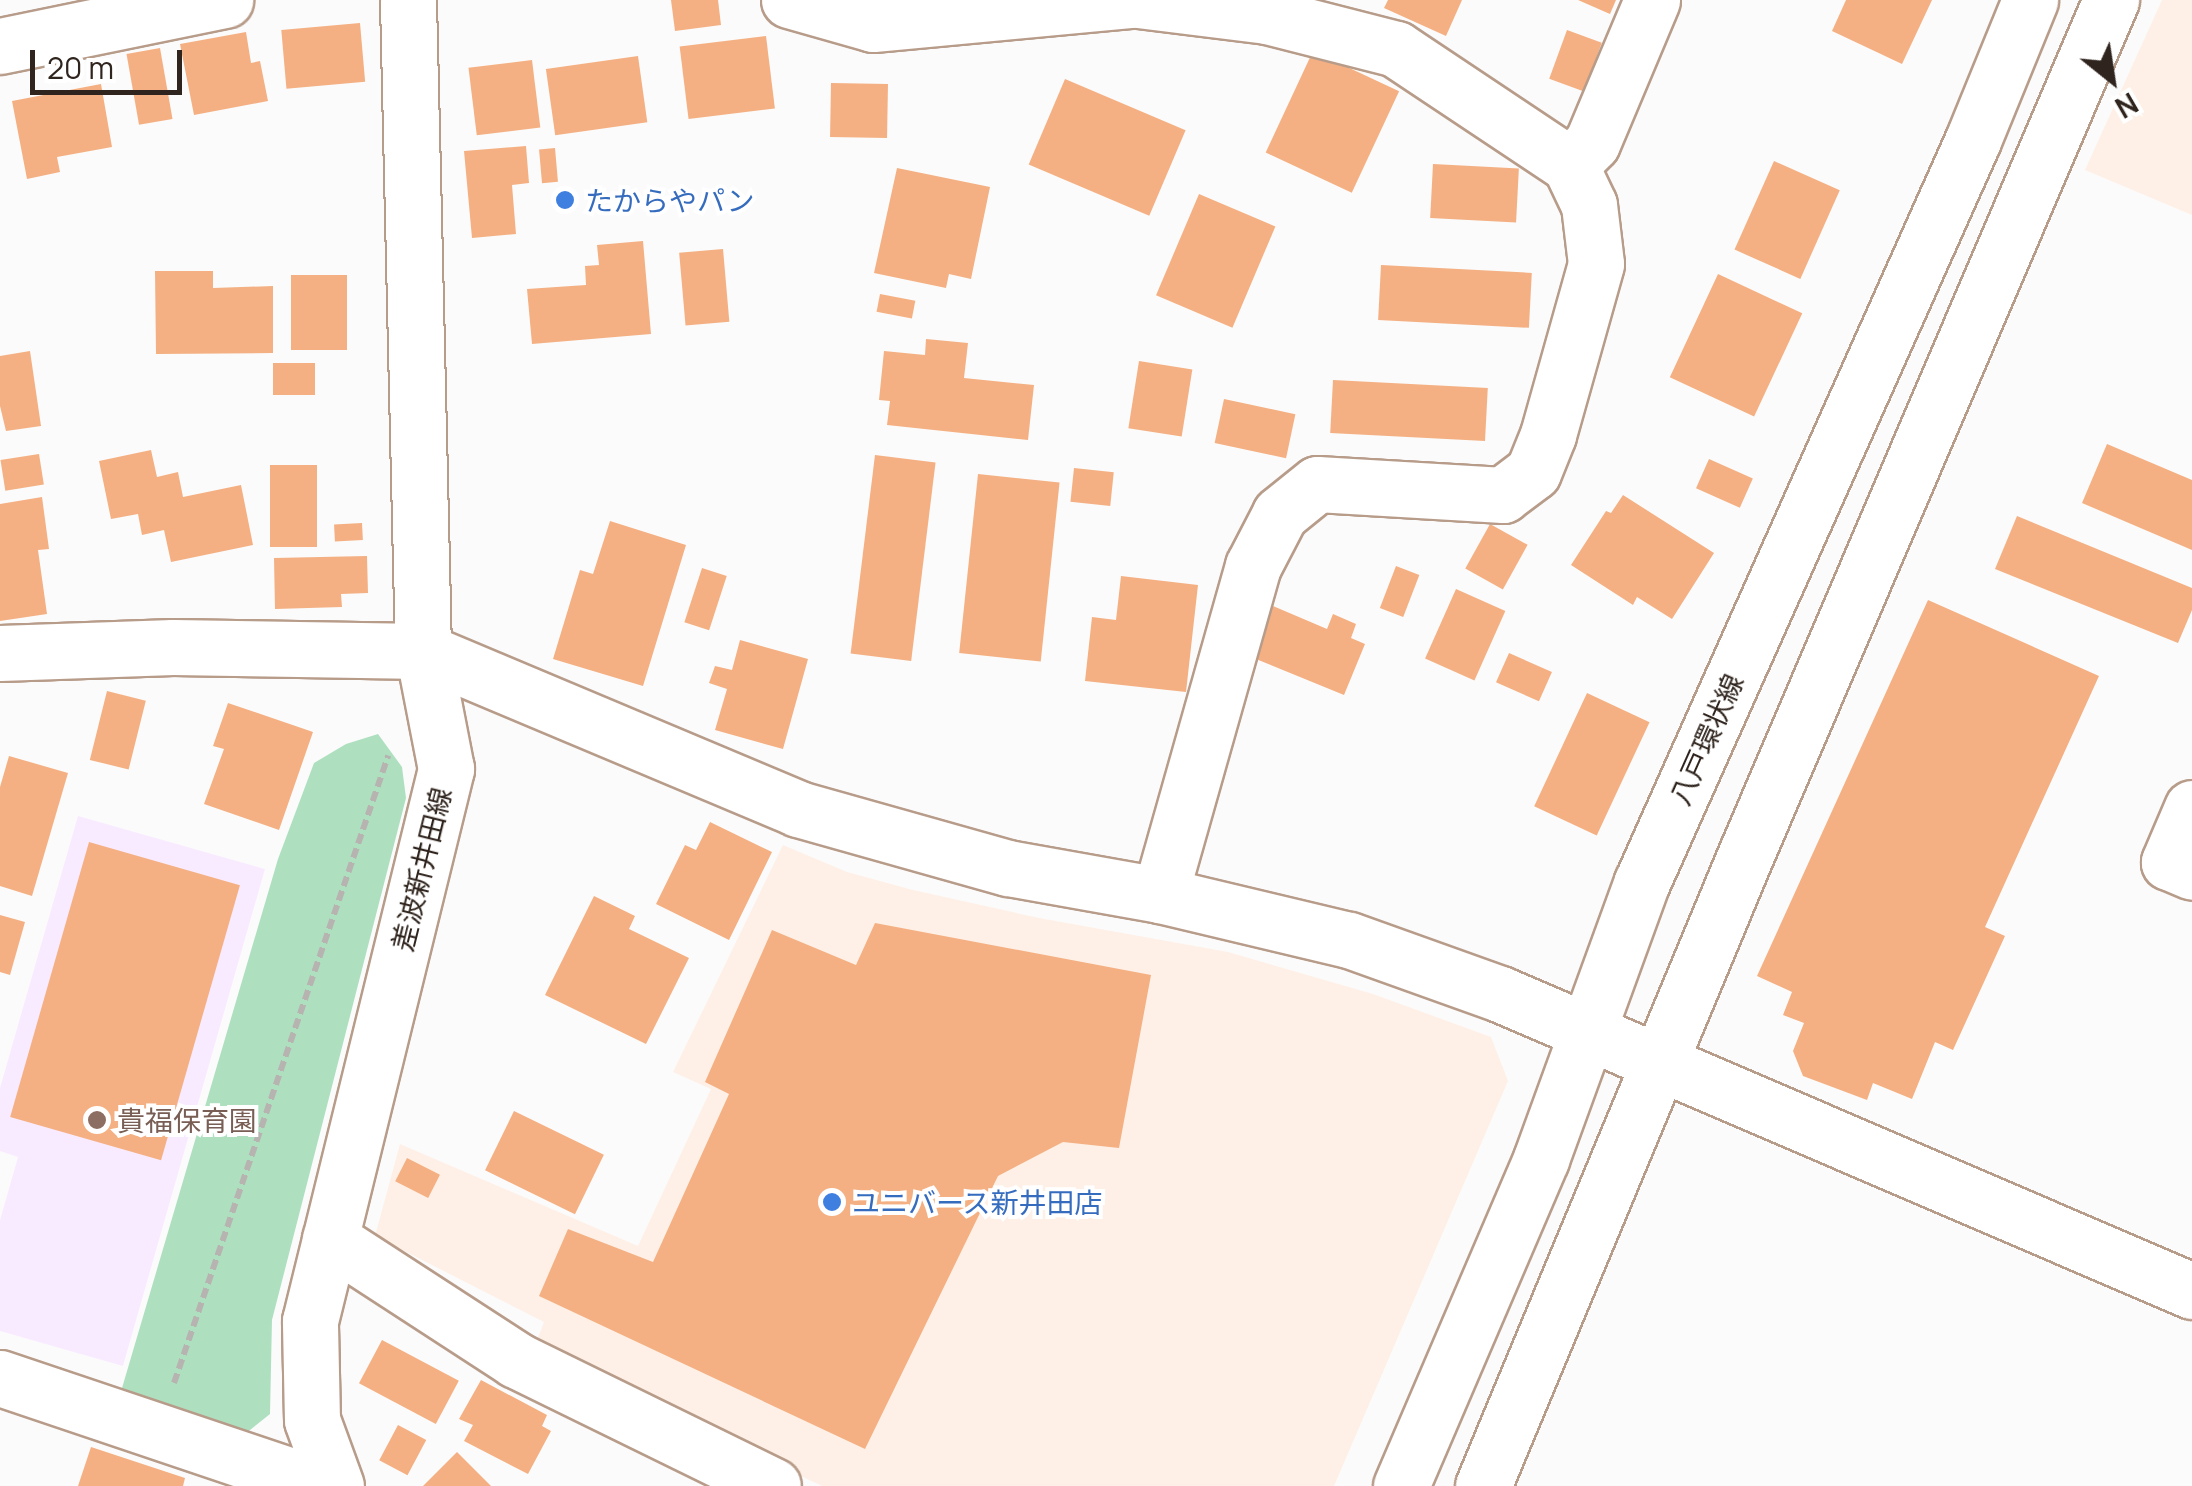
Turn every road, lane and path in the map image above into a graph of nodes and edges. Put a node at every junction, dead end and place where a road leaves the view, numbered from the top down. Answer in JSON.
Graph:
{"nodes":[{"id":1,"x":226,"y":0,"type":"edge"},
{"id":2,"x":408,"y":0,"type":"edge"},
{"id":3,"x":789,"y":0,"type":"edge"},
{"id":4,"x":1135,"y":0,"type":"edge"},
{"id":5,"x":1652,"y":0,"type":"edge"},
{"id":6,"x":2030,"y":0,"type":"edge"},
{"id":7,"x":2111,"y":0,"type":"edge"},
{"id":8,"x":0,"y":46,"type":"edge"},
{"id":9,"x":1570,"y":165,"type":"junction"},
{"id":10,"x":423,"y":650,"type":"junction"},
{"id":11,"x":0,"y":653,"type":"edge"},
{"id":12,"x":392,"y":744,"type":"dead end"},
{"id":13,"x":2192,"y":808,"type":"edge"},
{"id":14,"x":2192,"y":872,"type":"edge"},
{"id":15,"x":1160,"y":895,"type":"junction"},
{"id":16,"x":1587,"y":1034,"type":"junction"},
{"id":17,"x":1659,"y":1064,"type":"junction"},
{"id":18,"x":330,"y":1239,"type":"junction"},
{"id":19,"x":2192,"y":1292,"type":"edge"},
{"id":20,"x":6,"y":1393,"type":"edge"},
{"id":21,"x":157,"y":1434,"type":"junction"},
{"id":22,"x":321,"y":1486,"type":"edge"},
{"id":23,"x":336,"y":1486,"type":"edge"},
{"id":24,"x":774,"y":1486,"type":"edge"},
{"id":25,"x":1401,"y":1486,"type":"edge"},
{"id":26,"x":1483,"y":1486,"type":"edge"}],
"edges":[{"from":1,"to":8,"type":"street"},
{"from":2,"to":10,"type":"street","name":"差波新井田線"},
{"from":3,"to":4,"type":"street"},
{"from":4,"to":9,"type":"street"},
{"from":5,"to":9,"type":"street"},
{"from":6,"to":16,"type":"street","name":"八戸環状線"},
{"from":7,"to":17,"type":"street"},
{"from":9,"to":15,"type":"street"},
{"from":10,"to":11,"type":"street"},
{"from":10,"to":15,"type":"street"},
{"from":10,"to":18,"type":"street","name":"差波新井田線"},
{"from":12,"to":21,"type":"path"},
{"from":13,"to":14,"type":"street"},
{"from":15,"to":16,"type":"street"},
{"from":16,"to":17,"type":"street"},
{"from":16,"to":25,"type":"street","name":"八戸環状線"},
{"from":17,"to":19,"type":"street"},
{"from":17,"to":26,"type":"street"},
{"from":18,"to":23,"type":"street","name":"差波新井田線"},
{"from":18,"to":24,"type":"street"},
{"from":20,"to":21,"type":"street"},
{"from":21,"to":22,"type":"street"}]}
